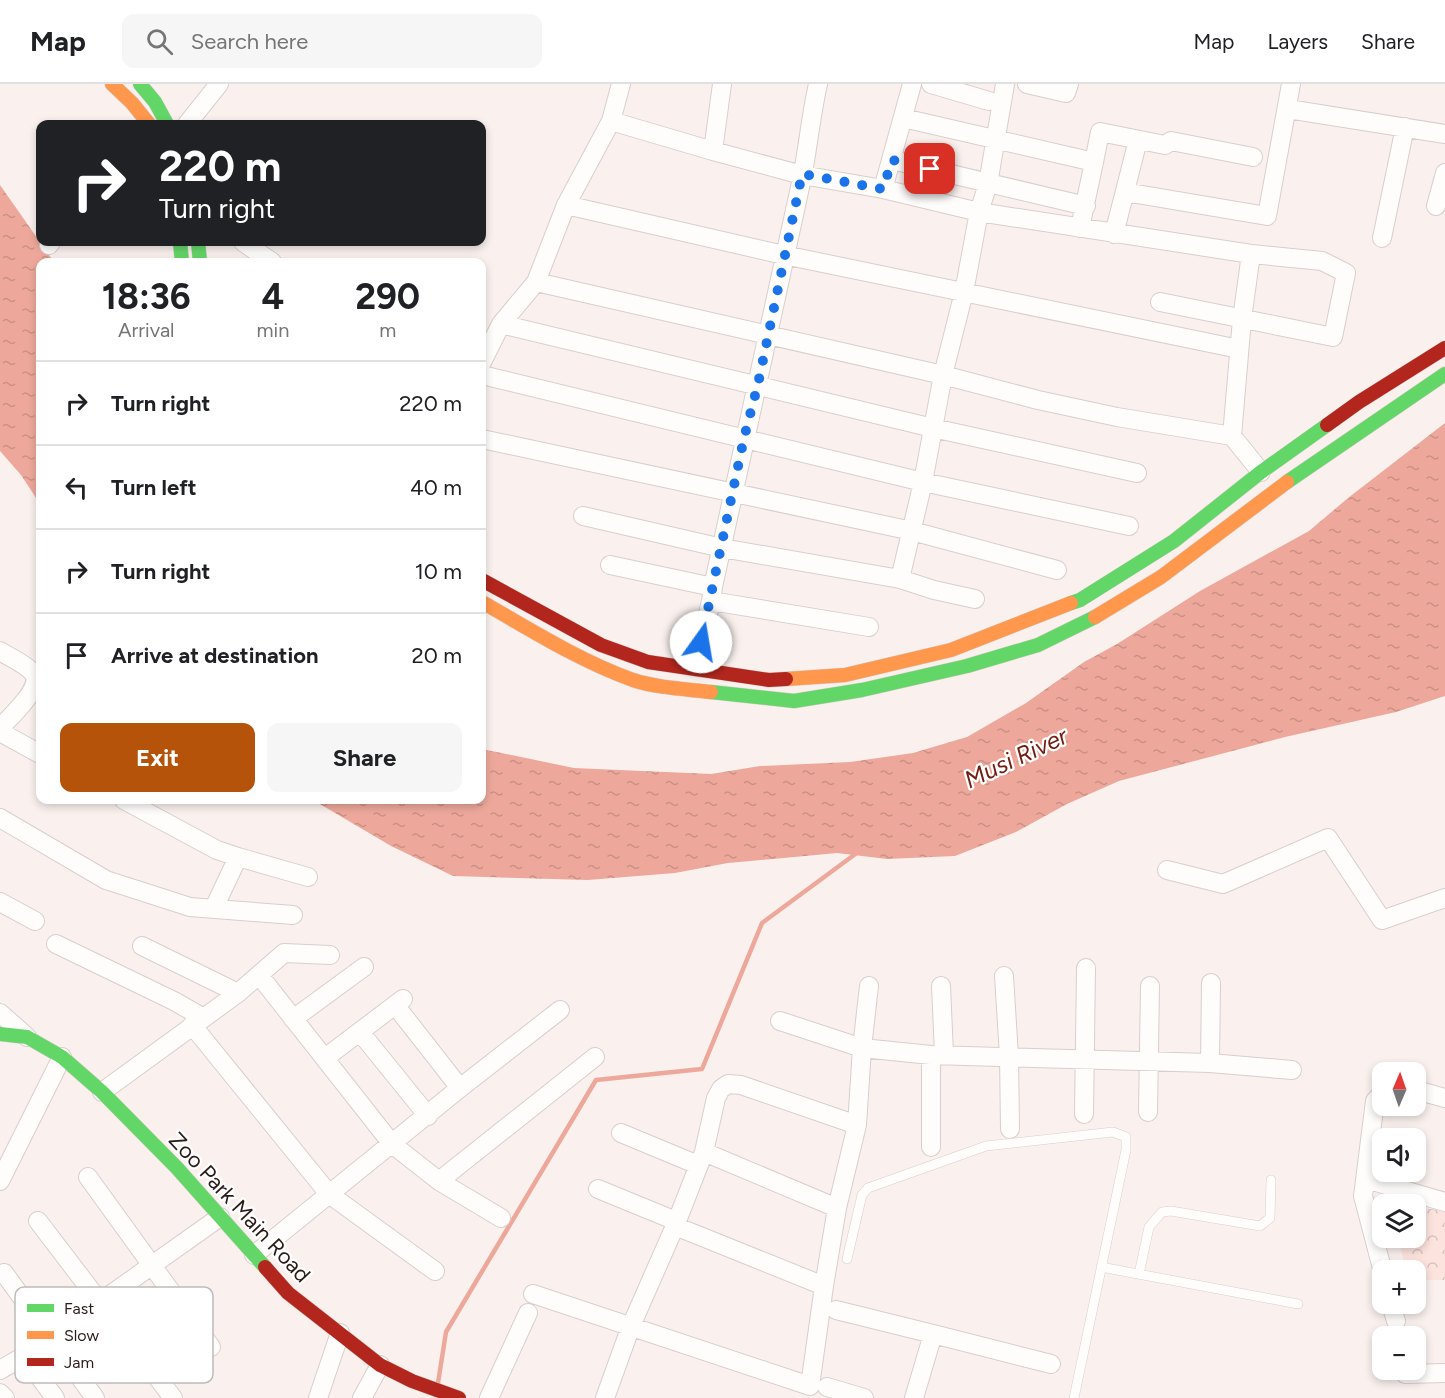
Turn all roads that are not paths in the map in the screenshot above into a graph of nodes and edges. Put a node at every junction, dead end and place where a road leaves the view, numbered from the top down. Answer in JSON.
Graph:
{"nodes":[{"id":1,"x":112,"y":84,"type":"edge"},
{"id":2,"x":140,"y":84,"type":"edge"},
{"id":3,"x":219,"y":84,"type":"edge"},
{"id":4,"x":621,"y":84,"type":"edge"},
{"id":5,"x":722,"y":84,"type":"edge"},
{"id":6,"x":818,"y":84,"type":"edge"},
{"id":7,"x":912,"y":84,"type":"edge"},
{"id":8,"x":931,"y":84,"type":"edge"},
{"id":9,"x":1005,"y":84,"type":"edge"},
{"id":10,"x":1028,"y":84,"type":"edge"},
{"id":11,"x":1069,"y":84,"type":"edge"},
{"id":12,"x":1291,"y":84,"type":"edge"},
{"id":13,"x":989,"y":100,"type":"dead end"},
{"id":14,"x":1288,"y":109,"type":"junction"},
{"id":15,"x":903,"y":118,"type":"junction"},
{"id":16,"x":146,"y":120,"type":"edge"},
{"id":17,"x":165,"y":120,"type":"edge"},
{"id":18,"x":190,"y":120,"type":"edge"},
{"id":19,"x":611,"y":121,"type":"junction"},
{"id":20,"x":1405,"y":127,"type":"junction"},
{"id":21,"x":1445,"y":134,"type":"edge"},
{"id":22,"x":997,"y":140,"type":"junction"},
{"id":23,"x":1138,"y":140,"type":"junction"},
{"id":24,"x":713,"y":152,"type":"junction"},
{"id":25,"x":1253,"y":157,"type":"dead end"},
{"id":26,"x":892,"y":160,"type":"junction"},
{"id":27,"x":1094,"y":162,"type":"junction"},
{"id":28,"x":1445,"y":173,"type":"edge"},
{"id":29,"x":802,"y":174,"type":"junction"},
{"id":30,"x":988,"y":184,"type":"junction"},
{"id":31,"x":883,"y":189,"type":"junction"},
{"id":32,"x":1125,"y":192,"type":"junction"},
{"id":33,"x":566,"y":205,"type":"junction"},
{"id":34,"x":1086,"y":206,"type":"junction"},
{"id":35,"x":1436,"y":206,"type":"dead end"},
{"id":36,"x":979,"y":212,"type":"junction"},
{"id":37,"x":1080,"y":228,"type":"junction"},
{"id":38,"x":1114,"y":234,"type":"junction"},
{"id":39,"x":1382,"y":238,"type":"dead end"},
{"id":40,"x":249,"y":246,"type":"edge"},
{"id":41,"x":1251,"y":254,"type":"junction"},
{"id":42,"x":784,"y":255,"type":"junction"},
{"id":43,"x":267,"y":258,"type":"edge"},
{"id":44,"x":536,"y":282,"type":"junction"},
{"id":45,"x":964,"y":292,"type":"junction"},
{"id":46,"x":1160,"y":302,"type":"dead end"},
{"id":47,"x":1242,"y":319,"type":"junction"},
{"id":48,"x":501,"y":324,"type":"junction"},
{"id":49,"x":768,"y":334,"type":"junction"},
{"id":50,"x":1445,"y":348,"type":"edge"},
{"id":51,"x":1239,"y":349,"type":"junction"},
{"id":52,"x":486,"y":354,"type":"edge"},
{"id":53,"x":1445,"y":374,"type":"edge"},
{"id":54,"x":943,"y":375,"type":"junction"},
{"id":55,"x":486,"y":376,"type":"edge"},
{"id":56,"x":758,"y":384,"type":"junction"},
{"id":57,"x":1324,"y":427,"type":"junction"},
{"id":58,"x":933,"y":428,"type":"junction"},
{"id":59,"x":1232,"y":436,"type":"junction"},
{"id":60,"x":744,"y":438,"type":"junction"},
{"id":61,"x":486,"y":440,"type":"edge"},
{"id":62,"x":1340,"y":445,"type":"junction"},
{"id":63,"x":1261,"y":472,"type":"junction"},
{"id":64,"x":1137,"y":473,"type":"dead end"},
{"id":65,"x":924,"y":482,"type":"junction"},
{"id":66,"x":733,"y":491,"type":"junction"},
{"id":67,"x":584,"y":516,"type":"dead end"},
{"id":68,"x":1129,"y":526,"type":"dead end"},
{"id":69,"x":912,"y":531,"type":"junction"},
{"id":70,"x":722,"y":548,"type":"junction"},
{"id":71,"x":610,"y":565,"type":"dead end"},
{"id":72,"x":1057,"y":570,"type":"dead end"},
{"id":73,"x":900,"y":579,"type":"junction"},
{"id":74,"x":486,"y":581,"type":"edge"},
{"id":75,"x":712,"y":594,"type":"junction"},
{"id":76,"x":975,"y":599,"type":"dead end"},
{"id":77,"x":486,"y":604,"type":"edge"},
{"id":78,"x":869,"y":627,"type":"dead end"},
{"id":79,"x":701,"y":642,"type":"dead end"},
{"id":80,"x":0,"y":651,"type":"edge"},
{"id":81,"x":0,"y":730,"type":"edge"},
{"id":82,"x":36,"y":752,"type":"edge"},
{"id":83,"x":131,"y":804,"type":"edge"},
{"id":84,"x":0,"y":818,"type":"edge"},
{"id":85,"x":238,"y":857,"type":"junction"},
{"id":86,"x":1167,"y":870,"type":"dead end"},
{"id":87,"x":308,"y":878,"type":"dead end"},
{"id":88,"x":1445,"y":898,"type":"edge"},
{"id":89,"x":0,"y":902,"type":"edge"},
{"id":90,"x":214,"y":908,"type":"junction"},
{"id":91,"x":293,"y":915,"type":"dead end"},
{"id":92,"x":35,"y":921,"type":"dead end"},
{"id":93,"x":56,"y":944,"type":"dead end"},
{"id":94,"x":142,"y":946,"type":"dead end"},
{"id":95,"x":330,"y":955,"type":"dead end"},
{"id":96,"x":364,"y":967,"type":"dead end"},
{"id":97,"x":1086,"y":968,"type":"dead end"},
{"id":98,"x":259,"y":975,"type":"junction"},
{"id":99,"x":1004,"y":976,"type":"dead end"},
{"id":100,"x":1211,"y":983,"type":"dead end"},
{"id":101,"x":869,"y":986,"type":"dead end"},
{"id":102,"x":941,"y":986,"type":"dead end"},
{"id":103,"x":1150,"y":986,"type":"dead end"},
{"id":104,"x":238,"y":993,"type":"junction"},
{"id":105,"x":560,"y":1010,"type":"dead end"},
{"id":106,"x":0,"y":1013,"type":"edge"},
{"id":107,"x":293,"y":1019,"type":"junction"},
{"id":108,"x":197,"y":1021,"type":"junction"},
{"id":109,"x":780,"y":1021,"type":"dead end"},
{"id":110,"x":360,"y":1032,"type":"junction"},
{"id":111,"x":1,"y":1036,"type":"edge"},
{"id":112,"x":27,"y":1037,"type":"junction"},
{"id":113,"x":862,"y":1048,"type":"junction"},
{"id":114,"x":937,"y":1054,"type":"junction"},
{"id":115,"x":1009,"y":1056,"type":"junction"},
{"id":116,"x":62,"y":1057,"type":"junction"},
{"id":117,"x":325,"y":1058,"type":"junction"},
{"id":118,"x":595,"y":1058,"type":"dead end"},
{"id":119,"x":1084,"y":1060,"type":"junction"},
{"id":120,"x":1148,"y":1062,"type":"junction"},
{"id":121,"x":1210,"y":1063,"type":"junction"},
{"id":122,"x":1292,"y":1070,"type":"dead end"},
{"id":123,"x":460,"y":1088,"type":"junction"},
{"id":124,"x":102,"y":1092,"type":"junction"},
{"id":125,"x":1426,"y":1093,"type":"edge"},
{"id":126,"x":1445,"y":1098,"type":"edge"},
{"id":127,"x":1148,"y":1112,"type":"dead end"},
{"id":128,"x":1084,"y":1114,"type":"dead end"},
{"id":129,"x":428,"y":1116,"type":"junction"},
{"id":130,"x":1373,"y":1116,"type":"edge"},
{"id":131,"x":857,"y":1125,"type":"junction"},
{"id":132,"x":1010,"y":1129,"type":"dead end"},
{"id":133,"x":621,"y":1133,"type":"dead end"},
{"id":134,"x":392,"y":1144,"type":"junction"},
{"id":135,"x":931,"y":1147,"type":"dead end"},
{"id":136,"x":701,"y":1158,"type":"junction"},
{"id":137,"x":88,"y":1177,"type":"dead end"},
{"id":138,"x":1366,"y":1179,"type":"junction"},
{"id":139,"x":1271,"y":1180,"type":"dead end"},
{"id":140,"x":0,"y":1181,"type":"edge"},
{"id":141,"x":439,"y":1181,"type":"junction"},
{"id":142,"x":598,"y":1189,"type":"dead end"},
{"id":143,"x":329,"y":1194,"type":"junction"},
{"id":144,"x":1445,"y":1202,"type":"edge"},
{"id":145,"x":837,"y":1208,"type":"junction"},
{"id":146,"x":220,"y":1216,"type":"junction"},
{"id":147,"x":501,"y":1218,"type":"dead end"},
{"id":148,"x":38,"y":1221,"type":"dead end"},
{"id":149,"x":676,"y":1223,"type":"junction"},
{"id":150,"x":254,"y":1255,"type":"junction"},
{"id":151,"x":847,"y":1259,"type":"dead end"},
{"id":152,"x":1380,"y":1260,"type":"edge"},
{"id":153,"x":153,"y":1264,"type":"junction"},
{"id":154,"x":1101,"y":1267,"type":"junction"},
{"id":155,"x":435,"y":1271,"type":"dead end"},
{"id":156,"x":4,"y":1273,"type":"dead end"},
{"id":157,"x":1139,"y":1274,"type":"junction"},
{"id":158,"x":824,"y":1286,"type":"junction"},
{"id":159,"x":88,"y":1287,"type":"edge"},
{"id":160,"x":119,"y":1287,"type":"edge"},
{"id":161,"x":169,"y":1287,"type":"edge"},
{"id":162,"x":15,"y":1289,"type":"edge"},
{"id":163,"x":533,"y":1294,"type":"dead end"},
{"id":164,"x":1298,"y":1304,"type":"dead end"},
{"id":165,"x":836,"y":1310,"type":"dead end"},
{"id":166,"x":528,"y":1313,"type":"dead end"},
{"id":167,"x":631,"y":1326,"type":"junction"},
{"id":168,"x":340,"y":1333,"type":"junction"},
{"id":169,"x":933,"y":1334,"type":"junction"},
{"id":170,"x":15,"y":1361,"type":"edge"},
{"id":171,"x":1051,"y":1364,"type":"dead end"},
{"id":172,"x":380,"y":1365,"type":"junction"},
{"id":173,"x":0,"y":1370,"type":"edge"},
{"id":174,"x":1426,"y":1373,"type":"edge"},
{"id":175,"x":1445,"y":1373,"type":"edge"},
{"id":176,"x":43,"y":1383,"type":"edge"},
{"id":177,"x":84,"y":1383,"type":"edge"},
{"id":178,"x":162,"y":1383,"type":"edge"},
{"id":179,"x":814,"y":1390,"type":"edge"},
{"id":180,"x":0,"y":1393,"type":"edge"},
{"id":181,"x":855,"y":1397,"type":"edge"},
{"id":182,"x":5,"y":1398,"type":"edge"},
{"id":183,"x":54,"y":1398,"type":"edge"},
{"id":184,"x":95,"y":1398,"type":"edge"},
{"id":185,"x":173,"y":1398,"type":"edge"},
{"id":186,"x":318,"y":1398,"type":"edge"},
{"id":187,"x":362,"y":1398,"type":"edge"},
{"id":188,"x":459,"y":1398,"type":"edge"},
{"id":189,"x":489,"y":1398,"type":"edge"},
{"id":190,"x":605,"y":1398,"type":"edge"},
{"id":191,"x":914,"y":1398,"type":"edge"},
{"id":192,"x":1074,"y":1398,"type":"edge"}],
"edges":[{"from":1,"to":16,"type":"street"},
{"from":2,"to":17,"type":"street"},
{"from":3,"to":18,"type":"street"},
{"from":4,"to":19,"type":"street"},
{"from":5,"to":24,"type":"street"},
{"from":6,"to":29,"type":"street"},
{"from":7,"to":15,"type":"street"},
{"from":8,"to":13,"type":"street"},
{"from":9,"to":22,"type":"street"},
{"from":10,"to":11,"type":"street"},
{"from":12,"to":14,"type":"street"},
{"from":14,"to":20,"type":"street"},
{"from":14,"to":32,"type":"street"},
{"from":15,"to":22,"type":"street"},
{"from":15,"to":26,"type":"street"},
{"from":19,"to":24,"type":"street"},
{"from":19,"to":33,"type":"street"},
{"from":20,"to":21,"type":"street"},
{"from":20,"to":39,"type":"street"},
{"from":22,"to":27,"type":"street"},
{"from":22,"to":30,"type":"street"},
{"from":23,"to":25,"type":"street"},
{"from":23,"to":27,"type":"street"},
{"from":23,"to":32,"type":"street"},
{"from":24,"to":29,"type":"street"},
{"from":26,"to":30,"type":"street"},
{"from":26,"to":31,"type":"street"},
{"from":27,"to":34,"type":"street"},
{"from":28,"to":35,"type":"street"},
{"from":29,"to":31,"type":"street"},
{"from":29,"to":42,"type":"street"},
{"from":30,"to":34,"type":"street"},
{"from":30,"to":36,"type":"street"},
{"from":31,"to":36,"type":"street"},
{"from":32,"to":38,"type":"street"},
{"from":33,"to":42,"type":"street"},
{"from":33,"to":44,"type":"street"},
{"from":34,"to":37,"type":"street"},
{"from":36,"to":37,"type":"street"},
{"from":36,"to":45,"type":"street"},
{"from":37,"to":38,"type":"street"},
{"from":38,"to":41,"type":"street"},
{"from":40,"to":43,"type":"street"},
{"from":41,"to":47,"type":"street"},
{"from":41,"to":47,"type":"street"},
{"from":42,"to":45,"type":"street"},
{"from":42,"to":49,"type":"street"},
{"from":44,"to":48,"type":"street"},
{"from":44,"to":49,"type":"street"},
{"from":45,"to":51,"type":"street"},
{"from":45,"to":54,"type":"street"},
{"from":46,"to":47,"type":"street"},
{"from":47,"to":51,"type":"street"},
{"from":48,"to":52,"type":"street"},
{"from":48,"to":56,"type":"street"},
{"from":49,"to":54,"type":"street"},
{"from":49,"to":56,"type":"street"},
{"from":50,"to":57,"type":"street"},
{"from":51,"to":59,"type":"street"},
{"from":53,"to":62,"type":"street"},
{"from":54,"to":58,"type":"street"},
{"from":54,"to":59,"type":"street"},
{"from":55,"to":60,"type":"street"},
{"from":56,"to":58,"type":"street"},
{"from":56,"to":60,"type":"street"},
{"from":57,"to":62,"type":"street"},
{"from":57,"to":63,"type":"street"},
{"from":58,"to":64,"type":"street"},
{"from":58,"to":65,"type":"street"},
{"from":59,"to":63,"type":"street"},
{"from":60,"to":65,"type":"street"},
{"from":60,"to":66,"type":"street"},
{"from":61,"to":66,"type":"street"},
{"from":62,"to":77,"type":"street"},
{"from":63,"to":74,"type":"street"},
{"from":65,"to":68,"type":"street"},
{"from":65,"to":69,"type":"street"},
{"from":66,"to":69,"type":"street"},
{"from":66,"to":70,"type":"street"},
{"from":67,"to":70,"type":"street"},
{"from":69,"to":72,"type":"street"},
{"from":69,"to":73,"type":"street"},
{"from":70,"to":73,"type":"street"},
{"from":70,"to":75,"type":"street"},
{"from":71,"to":75,"type":"street"},
{"from":73,"to":76,"type":"street"},
{"from":75,"to":78,"type":"street"},
{"from":75,"to":79,"type":"street"},
{"from":80,"to":81,"type":"street"},
{"from":81,"to":82,"type":"street"},
{"from":83,"to":85,"type":"street"},
{"from":84,"to":90,"type":"street"},
{"from":85,"to":87,"type":"street"},
{"from":85,"to":90,"type":"street"},
{"from":86,"to":88,"type":"street"},
{"from":89,"to":92,"type":"street"},
{"from":90,"to":91,"type":"street"},
{"from":93,"to":108,"type":"street"},
{"from":94,"to":104,"type":"street"},
{"from":95,"to":98,"type":"street"},
{"from":96,"to":107,"type":"street"},
{"from":97,"to":119,"type":"street"},
{"from":98,"to":104,"type":"street"},
{"from":98,"to":107,"type":"street"},
{"from":99,"to":115,"type":"street"},
{"from":100,"to":121,"type":"street"},
{"from":101,"to":113,"type":"street"},
{"from":102,"to":114,"type":"street"},
{"from":103,"to":120,"type":"street"},
{"from":104,"to":108,"type":"street"},
{"from":105,"to":123,"type":"street"},
{"from":106,"to":112,"type":"street"},
{"from":107,"to":117,"type":"street"},
{"from":108,"to":124,"type":"street"},
{"from":108,"to":143,"type":"street"},
{"from":109,"to":113,"type":"street"},
{"from":110,"to":117,"type":"street"},
{"from":110,"to":123,"type":"street"},
{"from":110,"to":129,"type":"street"},
{"from":111,"to":112,"type":"street","name":"Zoo Park Main Road"},
{"from":112,"to":116,"type":"street","name":"Zoo Park Main Road"},
{"from":113,"to":114,"type":"street"},
{"from":113,"to":131,"type":"street"},
{"from":114,"to":115,"type":"street"},
{"from":114,"to":135,"type":"street"},
{"from":115,"to":119,"type":"street"},
{"from":115,"to":132,"type":"street"},
{"from":116,"to":124,"type":"street","name":"Zoo Park Main Road"},
{"from":116,"to":140,"type":"street"},
{"from":117,"to":134,"type":"street"},
{"from":118,"to":141,"type":"street"},
{"from":119,"to":120,"type":"street"},
{"from":119,"to":128,"type":"street"},
{"from":120,"to":121,"type":"street"},
{"from":120,"to":127,"type":"street"},
{"from":121,"to":122,"type":"street"},
{"from":123,"to":129,"type":"street"},
{"from":124,"to":146,"type":"street","name":"Zoo Park Main Road"},
{"from":125,"to":126,"type":"street"},
{"from":129,"to":134,"type":"street"},
{"from":130,"to":138,"type":"street"},
{"from":131,"to":136,"type":"street"},
{"from":131,"to":145,"type":"street"},
{"from":133,"to":136,"type":"street"},
{"from":134,"to":141,"type":"street"},
{"from":134,"to":143,"type":"street"},
{"from":136,"to":145,"type":"street"},
{"from":136,"to":149,"type":"street"},
{"from":137,"to":153,"type":"street"},
{"from":138,"to":144,"type":"street"},
{"from":138,"to":152,"type":"street"},
{"from":139,"to":157,"type":"lane"},
{"from":141,"to":147,"type":"street"},
{"from":142,"to":149,"type":"street"},
{"from":143,"to":150,"type":"street"},
{"from":143,"to":155,"type":"street"},
{"from":145,"to":158,"type":"street"},
{"from":146,"to":150,"type":"street","name":"Zoo Park Main Road"},
{"from":146,"to":153,"type":"street"},
{"from":148,"to":159,"type":"street"},
{"from":149,"to":158,"type":"street"},
{"from":149,"to":167,"type":"street"},
{"from":150,"to":168,"type":"street","name":"Zoo Park Main Road"},
{"from":151,"to":154,"type":"lane"},
{"from":153,"to":160,"type":"street"},
{"from":153,"to":161,"type":"street"},
{"from":154,"to":157,"type":"lane"},
{"from":154,"to":192,"type":"lane"},
{"from":156,"to":162,"type":"street"},
{"from":157,"to":164,"type":"lane"},
{"from":158,"to":179,"type":"street"},
{"from":163,"to":167,"type":"street"},
{"from":165,"to":169,"type":"street"},
{"from":166,"to":189,"type":"street"},
{"from":167,"to":179,"type":"street"},
{"from":167,"to":190,"type":"street"},
{"from":168,"to":172,"type":"street","name":"Zoo Park Main Road"},
{"from":168,"to":186,"type":"street"},
{"from":169,"to":171,"type":"street"},
{"from":169,"to":191,"type":"street"},
{"from":170,"to":173,"type":"street"},
{"from":172,"to":187,"type":"street"},
{"from":172,"to":188,"type":"street","name":"Zoo Park Main Road"},
{"from":174,"to":175,"type":"street"},
{"from":176,"to":183,"type":"street"},
{"from":177,"to":184,"type":"street"},
{"from":178,"to":185,"type":"street"},
{"from":179,"to":181,"type":"street"},
{"from":180,"to":182,"type":"street"}]}
